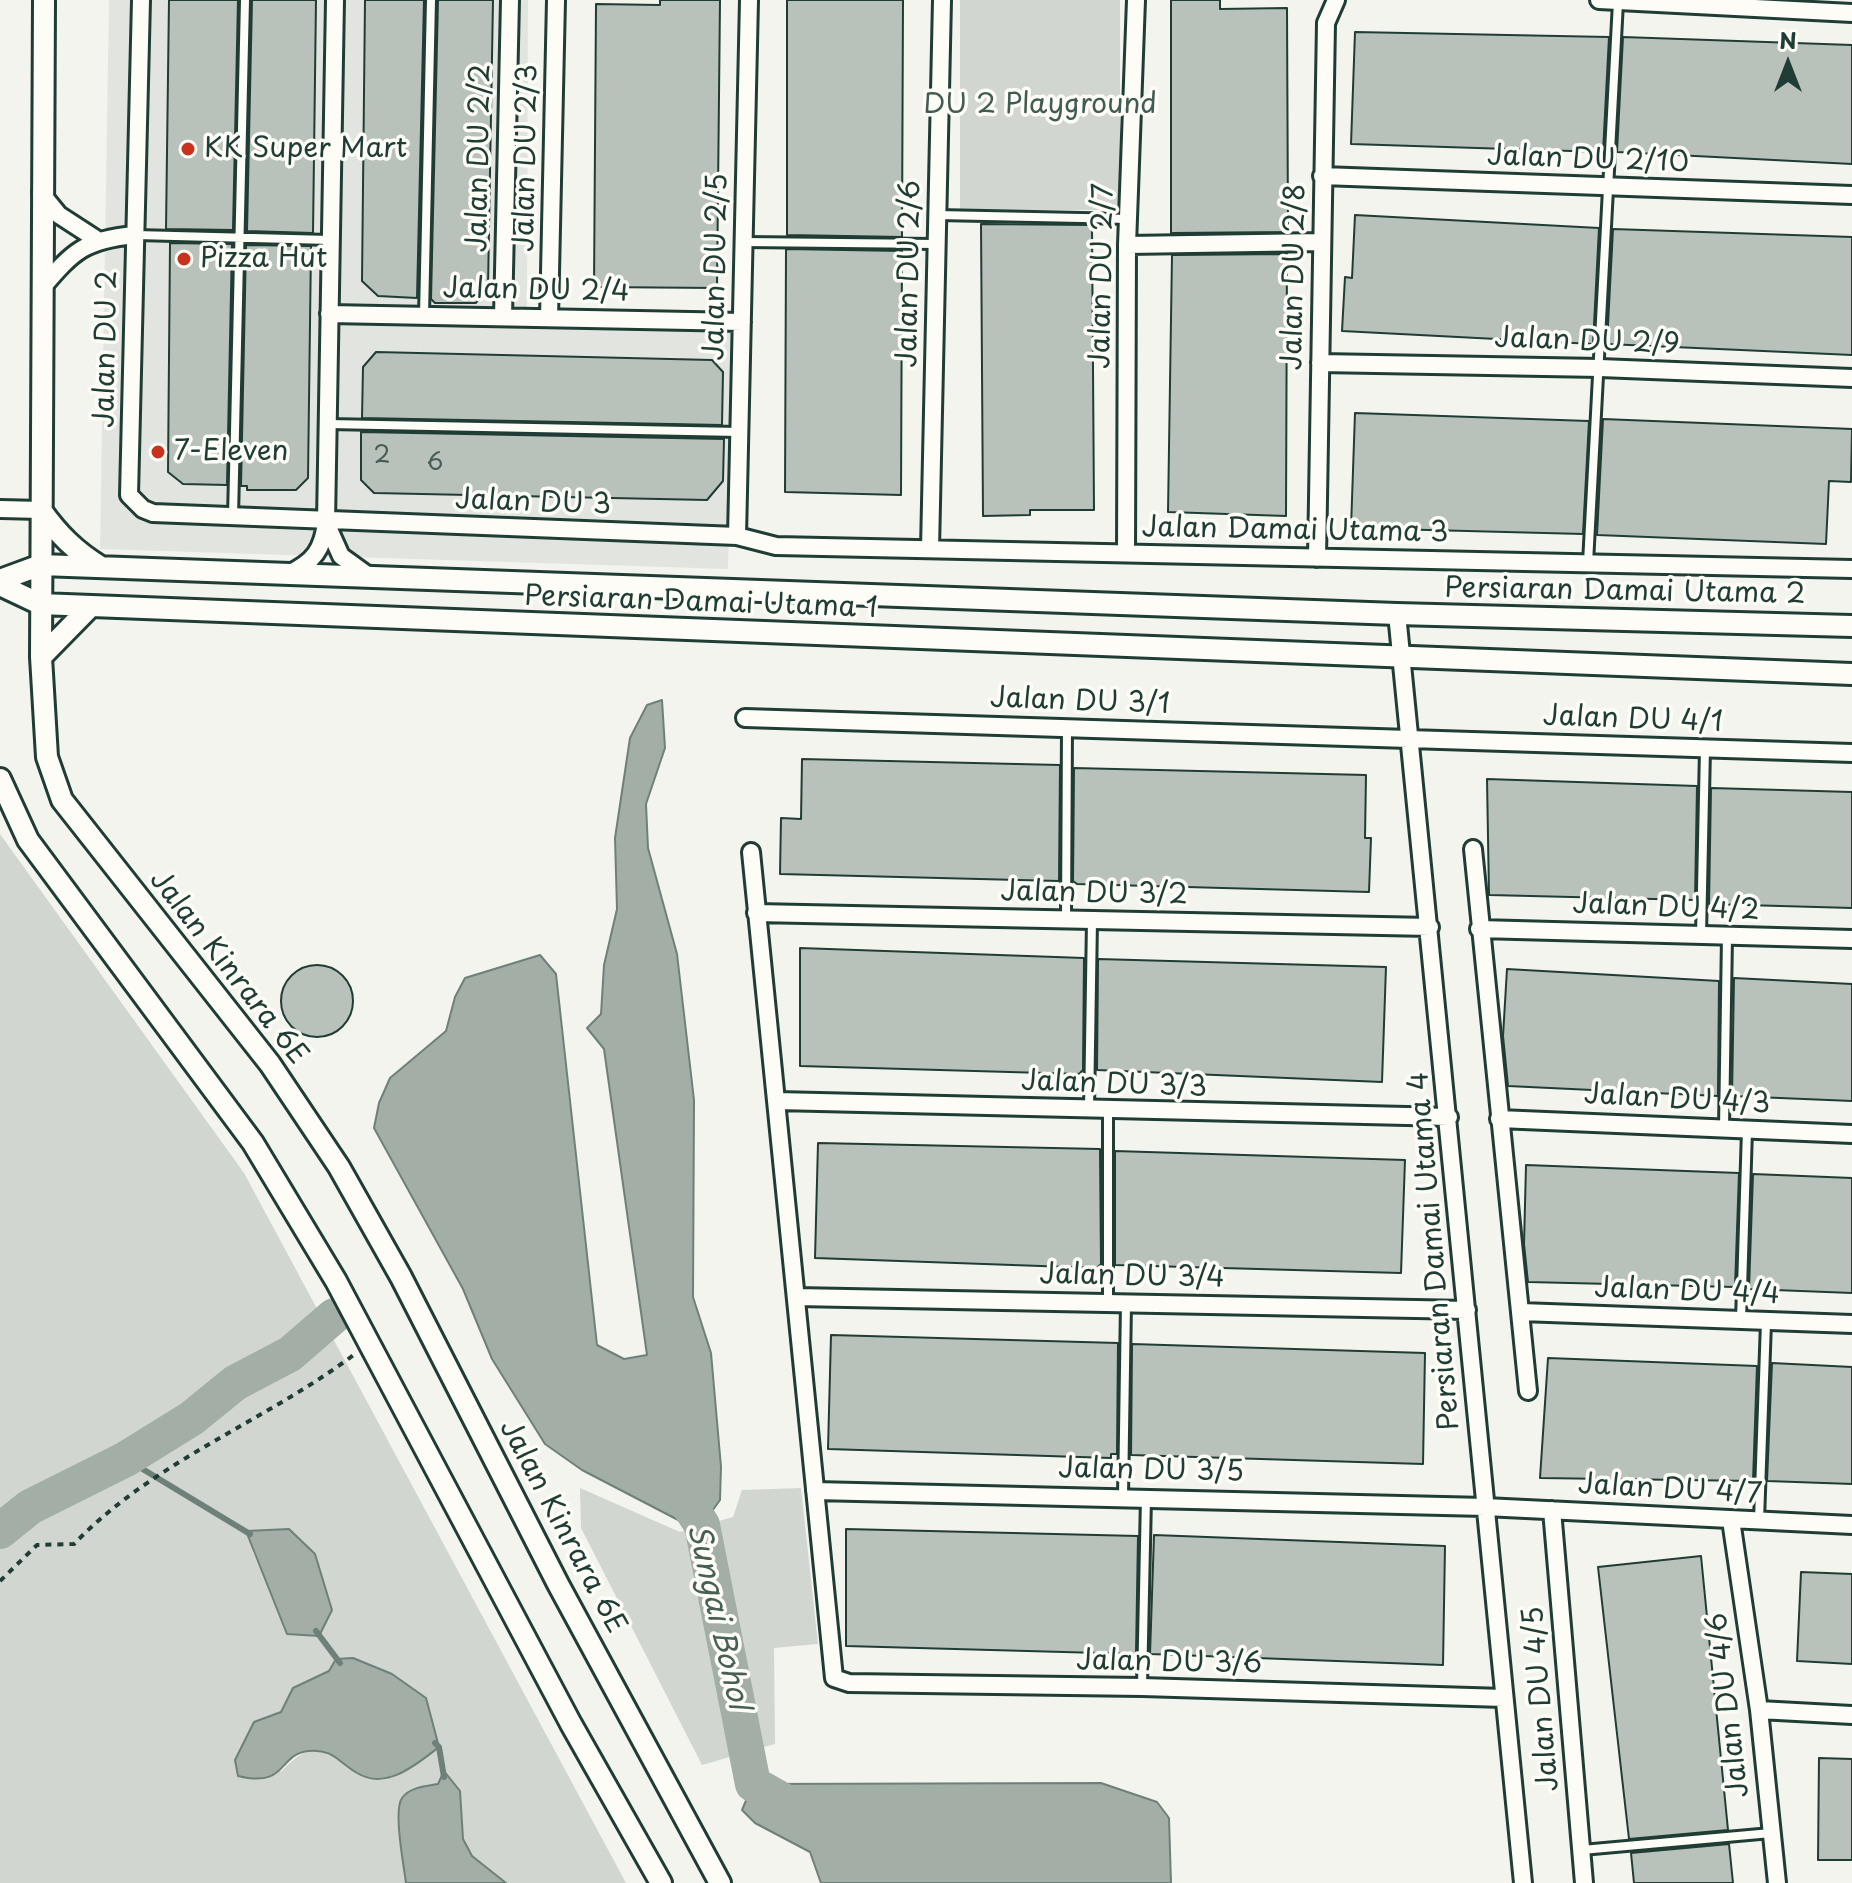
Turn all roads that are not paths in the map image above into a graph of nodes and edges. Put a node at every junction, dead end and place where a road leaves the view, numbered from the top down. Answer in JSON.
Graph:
{"nodes":[{"id":1,"x":44,"y":0,"type":"edge"},
{"id":2,"x":141,"y":0,"type":"edge"},
{"id":3,"x":245,"y":0,"type":"edge"},
{"id":4,"x":335,"y":0,"type":"edge"},
{"id":5,"x":431,"y":0,"type":"edge"},
{"id":6,"x":510,"y":0,"type":"edge"},
{"id":7,"x":556,"y":0,"type":"edge"},
{"id":8,"x":749,"y":0,"type":"edge"},
{"id":9,"x":942,"y":0,"type":"edge"},
{"id":10,"x":1136,"y":0,"type":"edge"},
{"id":11,"x":1336,"y":0,"type":"edge"},
{"id":12,"x":1599,"y":0,"type":"edge"},
{"id":13,"x":1618,"y":2,"type":"edge"},
{"id":14,"x":1852,"y":13,"type":"edge"},
{"id":15,"x":1322,"y":176,"type":"junction"},
{"id":16,"x":1606,"y":188,"type":"junction"},
{"id":17,"x":41,"y":193,"type":"junction"},
{"id":18,"x":1852,"y":195,"type":"edge"},
{"id":19,"x":937,"y":215,"type":"junction"},
{"id":20,"x":1130,"y":219,"type":"junction"},
{"id":21,"x":135,"y":235,"type":"junction"},
{"id":22,"x":239,"y":237,"type":"junction"},
{"id":23,"x":96,"y":239,"type":"junction"},
{"id":24,"x":331,"y":240,"type":"junction"},
{"id":25,"x":744,"y":242,"type":"junction"},
{"id":26,"x":1321,"y":242,"type":"junction"},
{"id":27,"x":936,"y":244,"type":"junction"},
{"id":28,"x":1127,"y":245,"type":"junction"},
{"id":29,"x":41,"y":289,"type":"junction"},
{"id":30,"x":329,"y":314,"type":"junction"},
{"id":31,"x":424,"y":315,"type":"junction"},
{"id":32,"x":503,"y":317,"type":"junction"},
{"id":33,"x":549,"y":318,"type":"junction"},
{"id":34,"x":742,"y":322,"type":"junction"},
{"id":35,"x":1320,"y":363,"type":"junction"},
{"id":36,"x":1600,"y":368,"type":"junction"},
{"id":37,"x":1852,"y":378,"type":"edge"},
{"id":38,"x":328,"y":424,"type":"junction"},
{"id":39,"x":739,"y":432,"type":"junction"},
{"id":40,"x":0,"y":509,"type":"edge"},
{"id":41,"x":41,"y":510,"type":"junction"},
{"id":42,"x":233,"y":517,"type":"junction"},
{"id":43,"x":326,"y":522,"type":"junction"},
{"id":44,"x":737,"y":536,"type":"junction"},
{"id":45,"x":930,"y":549,"type":"junction"},
{"id":46,"x":1126,"y":553,"type":"junction"},
{"id":47,"x":1317,"y":558,"type":"junction"},
{"id":48,"x":1588,"y":564,"type":"junction"},
{"id":49,"x":41,"y":565,"type":"junction"},
{"id":50,"x":102,"y":568,"type":"junction"},
{"id":51,"x":1852,"y":569,"type":"edge"},
{"id":52,"x":288,"y":574,"type":"junction"},
{"id":53,"x":370,"y":577,"type":"junction"},
{"id":54,"x":0,"y":583,"type":"edge"},
{"id":55,"x":40,"y":604,"type":"junction"},
{"id":56,"x":91,"y":606,"type":"junction"},
{"id":57,"x":1397,"y":614,"type":"junction"},
{"id":58,"x":1852,"y":626,"type":"edge"},
{"id":59,"x":41,"y":657,"type":"junction"},
{"id":60,"x":1403,"y":659,"type":"junction"},
{"id":61,"x":1852,"y":674,"type":"edge"},
{"id":62,"x":745,"y":718,"type":"dead end"},
{"id":63,"x":1067,"y":728,"type":"junction"},
{"id":64,"x":1412,"y":740,"type":"junction"},
{"id":65,"x":1705,"y":749,"type":"junction"},
{"id":66,"x":1852,"y":753,"type":"edge"},
{"id":67,"x":0,"y":779,"type":"edge"},
{"id":68,"x":1473,"y":849,"type":"dead end"},
{"id":69,"x":751,"y":852,"type":"dead end"},
{"id":70,"x":756,"y":913,"type":"junction"},
{"id":71,"x":1066,"y":919,"type":"junction"},
{"id":72,"x":1092,"y":920,"type":"junction"},
{"id":73,"x":1430,"y":927,"type":"junction"},
{"id":74,"x":1479,"y":929,"type":"junction"},
{"id":75,"x":1701,"y":935,"type":"junction"},
{"id":76,"x":1727,"y":936,"type":"junction"},
{"id":77,"x":1852,"y":939,"type":"edge"},
{"id":78,"x":777,"y":1101,"type":"junction"},
{"id":79,"x":1088,"y":1110,"type":"junction"},
{"id":80,"x":1108,"y":1112,"type":"junction"},
{"id":81,"x":1449,"y":1117,"type":"junction"},
{"id":82,"x":1499,"y":1119,"type":"junction"},
{"id":83,"x":1724,"y":1128,"type":"junction"},
{"id":84,"x":1747,"y":1129,"type":"junction"},
{"id":85,"x":1852,"y":1134,"type":"edge"},
{"id":86,"x":796,"y":1297,"type":"junction"},
{"id":87,"x":1108,"y":1303,"type":"junction"},
{"id":88,"x":1126,"y":1303,"type":"junction"},
{"id":89,"x":1467,"y":1310,"type":"junction"},
{"id":90,"x":1521,"y":1312,"type":"junction"},
{"id":91,"x":1741,"y":1321,"type":"junction"},
{"id":92,"x":1766,"y":1322,"type":"junction"},
{"id":93,"x":1852,"y":1324,"type":"edge"},
{"id":94,"x":1528,"y":1391,"type":"dead end"},
{"id":95,"x":815,"y":1491,"type":"junction"},
{"id":96,"x":1123,"y":1496,"type":"junction"},
{"id":97,"x":1146,"y":1497,"type":"junction"},
{"id":98,"x":1485,"y":1507,"type":"junction"},
{"id":99,"x":1552,"y":1510,"type":"junction"},
{"id":100,"x":1731,"y":1520,"type":"junction"},
{"id":101,"x":1759,"y":1520,"type":"junction"},
{"id":102,"x":1852,"y":1525,"type":"edge"},
{"id":103,"x":1142,"y":1687,"type":"junction"},
{"id":104,"x":1504,"y":1698,"type":"junction"},
{"id":105,"x":1759,"y":1710,"type":"junction"},
{"id":106,"x":1852,"y":1715,"type":"edge"},
{"id":107,"x":1771,"y":1833,"type":"junction"},
{"id":108,"x":1582,"y":1850,"type":"junction"},
{"id":109,"x":661,"y":1883,"type":"edge"},
{"id":110,"x":720,"y":1883,"type":"edge"},
{"id":111,"x":1523,"y":1883,"type":"edge"},
{"id":112,"x":1584,"y":1883,"type":"edge"},
{"id":113,"x":1777,"y":1883,"type":"edge"}],
"edges":[{"from":1,"to":17,"type":"street","name":"Jalan Kinrara 6E"},
{"from":2,"to":21,"type":"street","name":"Jalan DU 2"},
{"from":3,"to":22,"type":"lane"},
{"from":4,"to":24,"type":"street"},
{"from":5,"to":31,"type":"lane"},
{"from":6,"to":32,"type":"street","name":"Jalan DU 2/2"},
{"from":7,"to":33,"type":"street","name":"Jalan DU 2/3"},
{"from":8,"to":25,"type":"street","name":"Jalan DU 2/5"},
{"from":9,"to":19,"type":"street","name":"Jalan DU 2/6"},
{"from":10,"to":20,"type":"street","name":"Jalan DU 2/7"},
{"from":11,"to":15,"type":"street","name":"Jalan DU 2/8"},
{"from":12,"to":13,"type":"street"},
{"from":13,"to":14,"type":"street"},
{"from":13,"to":16,"type":"lane"},
{"from":15,"to":16,"type":"street","name":"Jalan DU 2/10"},
{"from":15,"to":26,"type":"street","name":"Jalan DU 2/8"},
{"from":16,"to":18,"type":"street","name":"Jalan DU 2/10"},
{"from":16,"to":36,"type":"lane"},
{"from":17,"to":23,"type":"street"},
{"from":17,"to":29,"type":"street","name":"Jalan Kinrara 6E"},
{"from":19,"to":20,"type":"lane"},
{"from":19,"to":27,"type":"street","name":"Jalan DU 2/6"},
{"from":20,"to":28,"type":"street","name":"Jalan DU 2/7"},
{"from":21,"to":22,"type":"lane"},
{"from":21,"to":23,"type":"street"},
{"from":21,"to":42,"type":"street","name":"Jalan DU 2"},
{"from":22,"to":24,"type":"lane"},
{"from":22,"to":42,"type":"lane"},
{"from":23,"to":29,"type":"street"},
{"from":24,"to":30,"type":"street"},
{"from":25,"to":27,"type":"lane"},
{"from":25,"to":34,"type":"street","name":"Jalan DU 2/5"},
{"from":26,"to":28,"type":"street"},
{"from":26,"to":35,"type":"street","name":"Jalan DU 2/8"},
{"from":27,"to":45,"type":"street","name":"Jalan DU 2/6"},
{"from":28,"to":46,"type":"street","name":"Jalan DU 2/7"},
{"from":29,"to":41,"type":"street","name":"Jalan Kinrara 6E"},
{"from":30,"to":31,"type":"street","name":"Jalan DU 2/4"},
{"from":30,"to":38,"type":"street"},
{"from":31,"to":32,"type":"street","name":"Jalan DU 2/4"},
{"from":32,"to":33,"type":"street","name":"Jalan DU 2/4"},
{"from":33,"to":34,"type":"street","name":"Jalan DU 2/4"},
{"from":34,"to":39,"type":"street","name":"Jalan DU 2/5"},
{"from":35,"to":36,"type":"street","name":"Jalan DU 2/9"},
{"from":35,"to":47,"type":"street","name":"Jalan DU 2/8"},
{"from":36,"to":37,"type":"street","name":"Jalan DU 2/9"},
{"from":36,"to":48,"type":"lane"},
{"from":38,"to":39,"type":"lane"},
{"from":38,"to":43,"type":"street"},
{"from":39,"to":44,"type":"street","name":"Jalan DU 2/5"},
{"from":40,"to":41,"type":"street"},
{"from":41,"to":49,"type":"street","name":"Jalan Kinrara 6E"},
{"from":41,"to":50,"type":"street"},
{"from":42,"to":43,"type":"street","name":"Jalan DU 2"},
{"from":43,"to":44,"type":"street","name":"Jalan DU 3"},
{"from":43,"to":52,"type":"street"},
{"from":43,"to":53,"type":"street"},
{"from":44,"to":45,"type":"street","name":"Jalan Damai Utama 3"},
{"from":45,"to":46,"type":"street","name":"Jalan Damai Utama 3"},
{"from":46,"to":47,"type":"street","name":"Jalan Damai Utama 3"},
{"from":47,"to":48,"type":"street","name":"Jalan Damai Utama 3"},
{"from":48,"to":51,"type":"street","name":"Jalan Damai Utama 3"},
{"from":49,"to":50,"type":"street","name":"Persiaran Damai Utama 1"},
{"from":49,"to":54,"type":"street","name":"Persiaran Damai Utama 1"},
{"from":49,"to":55,"type":"street","name":"Jalan Kinrara 6E"},
{"from":50,"to":52,"type":"street","name":"Persiaran Damai Utama 1"},
{"from":52,"to":53,"type":"street","name":"Persiaran Damai Utama 1"},
{"from":53,"to":57,"type":"street","name":"Persiaran Damai Utama 1"},
{"from":54,"to":55,"type":"street","name":"Persiaran Damai Utama 1"},
{"from":55,"to":56,"type":"street","name":"Persiaran Damai Utama 1"},
{"from":55,"to":59,"type":"street","name":"Jalan Kinrara 6E"},
{"from":56,"to":59,"type":"street"},
{"from":56,"to":60,"type":"street","name":"Persiaran Damai Utama 1"},
{"from":57,"to":58,"type":"street","name":"Persiaran Damai Utama 2"},
{"from":57,"to":60,"type":"street","name":"Persiaran Damai Utama 4"},
{"from":59,"to":110,"type":"street","name":"Jalan Kinrara 6E"},
{"from":60,"to":61,"type":"street"},
{"from":60,"to":64,"type":"street","name":"Persiaran Damai Utama 4"},
{"from":62,"to":63,"type":"street","name":"Jalan DU 3/1"},
{"from":63,"to":64,"type":"street","name":"Jalan DU 3/1"},
{"from":63,"to":71,"type":"lane"},
{"from":64,"to":65,"type":"street","name":"Jalan DU 4/1"},
{"from":64,"to":73,"type":"street","name":"Persiaran Damai Utama 4"},
{"from":65,"to":66,"type":"street","name":"Jalan DU 4/1"},
{"from":65,"to":75,"type":"lane"},
{"from":67,"to":109,"type":"street"},
{"from":68,"to":74,"type":"street"},
{"from":69,"to":70,"type":"street"},
{"from":70,"to":71,"type":"street","name":"Jalan DU 3/2"},
{"from":70,"to":78,"type":"street"},
{"from":71,"to":72,"type":"street","name":"Jalan DU 3/2"},
{"from":72,"to":73,"type":"street","name":"Jalan DU 3/2"},
{"from":72,"to":79,"type":"lane"},
{"from":73,"to":81,"type":"street","name":"Persiaran Damai Utama 4"},
{"from":74,"to":75,"type":"street","name":"Jalan DU 4/2"},
{"from":74,"to":82,"type":"street"},
{"from":75,"to":76,"type":"street","name":"Jalan DU 4/2"},
{"from":76,"to":77,"type":"street","name":"Jalan DU 4/2"},
{"from":76,"to":83,"type":"lane"},
{"from":78,"to":79,"type":"street","name":"Jalan DU 3/3"},
{"from":78,"to":86,"type":"street"},
{"from":79,"to":80,"type":"street","name":"Jalan DU 3/3"},
{"from":80,"to":81,"type":"street","name":"Jalan DU 3/3"},
{"from":80,"to":87,"type":"lane"},
{"from":81,"to":89,"type":"street","name":"Persiaran Damai Utama 4"},
{"from":82,"to":83,"type":"street","name":"Jalan DU 4/3"},
{"from":82,"to":90,"type":"street"},
{"from":83,"to":84,"type":"street","name":"Jalan DU 4/3"},
{"from":84,"to":85,"type":"street","name":"Jalan DU 4/3"},
{"from":84,"to":91,"type":"lane"},
{"from":86,"to":87,"type":"street","name":"Jalan DU 3/4"},
{"from":86,"to":95,"type":"street"},
{"from":87,"to":88,"type":"street","name":"Jalan DU 3/4"},
{"from":88,"to":89,"type":"street","name":"Jalan DU 3/4"},
{"from":88,"to":96,"type":"lane"},
{"from":89,"to":98,"type":"street","name":"Persiaran Damai Utama 4"},
{"from":90,"to":91,"type":"street","name":"Jalan DU 4/4"},
{"from":90,"to":94,"type":"street"},
{"from":91,"to":92,"type":"street","name":"Jalan DU 4/4"},
{"from":92,"to":93,"type":"street","name":"Jalan DU 4/4"},
{"from":92,"to":101,"type":"lane"},
{"from":95,"to":96,"type":"street","name":"Jalan DU 3/5"},
{"from":95,"to":103,"type":"street","name":"Jalan DU 3/6"},
{"from":96,"to":97,"type":"street","name":"Jalan DU 3/5"},
{"from":97,"to":98,"type":"street","name":"Jalan DU 3/5"},
{"from":97,"to":103,"type":"lane"},
{"from":98,"to":99,"type":"street","name":"Jalan DU 4/7"},
{"from":98,"to":104,"type":"street","name":"Persiaran Damai Utama 4"},
{"from":99,"to":100,"type":"street","name":"Jalan DU 4/7"},
{"from":99,"to":108,"type":"street","name":"Jalan DU 4/5"},
{"from":100,"to":101,"type":"street","name":"Jalan DU 4/7"},
{"from":100,"to":105,"type":"street","name":"Jalan DU 4/6"},
{"from":101,"to":102,"type":"street","name":"Jalan DU 4/7"},
{"from":103,"to":104,"type":"street","name":"Jalan DU 3/6"},
{"from":104,"to":111,"type":"street","name":"Persiaran Damai Utama 4"},
{"from":105,"to":106,"type":"street"},
{"from":105,"to":107,"type":"street","name":"Jalan DU 4/6"},
{"from":107,"to":108,"type":"lane"},
{"from":107,"to":113,"type":"street","name":"Jalan DU 4/6"},
{"from":108,"to":112,"type":"street","name":"Jalan DU 4/5"}]}
